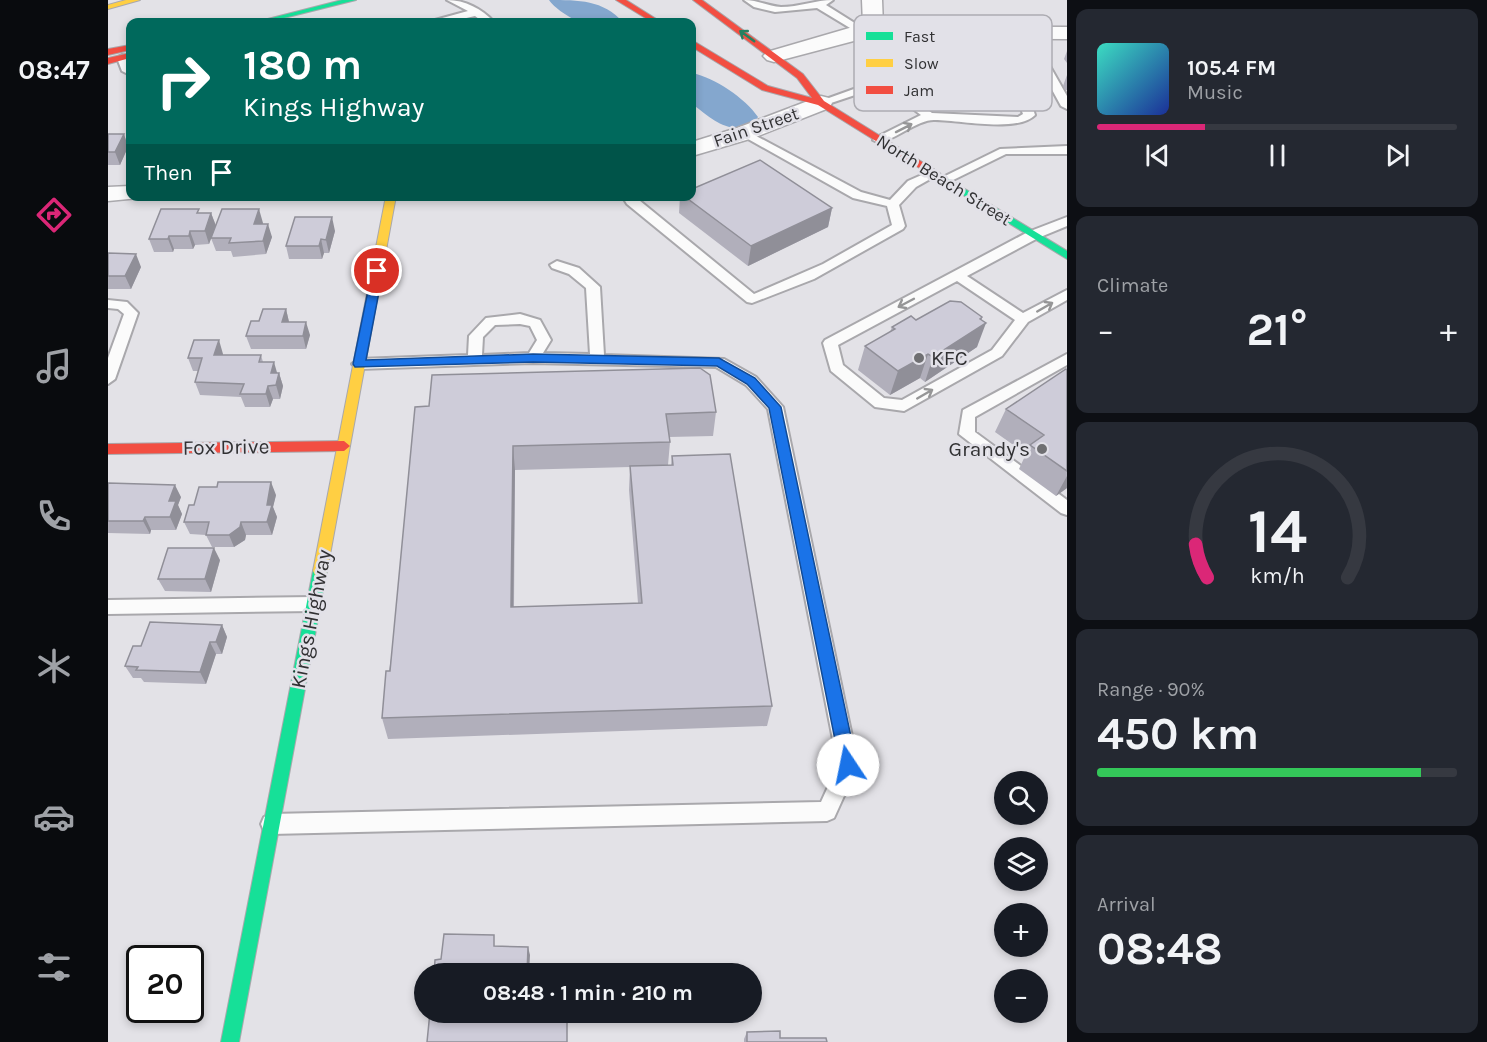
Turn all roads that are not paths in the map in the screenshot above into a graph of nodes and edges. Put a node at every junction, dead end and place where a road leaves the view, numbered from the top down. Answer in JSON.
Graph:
{"nodes":[{"id":1,"x":136,"y":0,"type":"edge"},
{"id":2,"x":352,"y":0,"type":"edge"},
{"id":3,"x":452,"y":0,"type":"edge"},
{"id":4,"x":620,"y":0,"type":"edge"},
{"id":5,"x":697,"y":0,"type":"edge"},
{"id":6,"x":749,"y":0,"type":"edge"},
{"id":7,"x":872,"y":0,"type":"edge"},
{"id":8,"x":824,"y":3,"type":"edge"},
{"id":9,"x":108,"y":7,"type":"edge"},
{"id":10,"x":477,"y":12,"type":"junction"},
{"id":11,"x":874,"y":15,"type":"edge"},
{"id":12,"x":277,"y":18,"type":"edge"},
{"id":13,"x":454,"y":18,"type":"edge"},
{"id":14,"x":484,"y":18,"type":"edge"},
{"id":15,"x":650,"y":18,"type":"edge"},
{"id":16,"x":854,"y":25,"type":"edge"},
{"id":17,"x":854,"y":35,"type":"edge"},
{"id":18,"x":696,"y":46,"type":"edge"},
{"id":19,"x":108,"y":52,"type":"edge"},
{"id":20,"x":126,"y":54,"type":"edge"},
{"id":21,"x":126,"y":55,"type":"edge"},
{"id":22,"x":774,"y":56,"type":"junction"},
{"id":23,"x":108,"y":61,"type":"edge"},
{"id":24,"x":1052,"y":79,"type":"edge"},
{"id":25,"x":854,"y":92,"type":"edge"},
{"id":26,"x":821,"y":103,"type":"junction"},
{"id":27,"x":1067,"y":106,"type":"edge"},
{"id":28,"x":921,"y":111,"type":"edge"},
{"id":29,"x":1028,"y":111,"type":"edge"},
{"id":30,"x":928,"y":116,"type":"junction"},
{"id":31,"x":745,"y":133,"type":"junction"},
{"id":32,"x":879,"y":140,"type":"junction"},
{"id":33,"x":696,"y":148,"type":"edge"},
{"id":34,"x":1067,"y":150,"type":"edge"},
{"id":35,"x":938,"y":177,"type":"junction"},
{"id":36,"x":126,"y":193,"type":"edge"},
{"id":37,"x":108,"y":194,"type":"edge"},
{"id":38,"x":390,"y":201,"type":"edge"},
{"id":39,"x":630,"y":201,"type":"edge"},
{"id":40,"x":893,"y":204,"type":"junction"},
{"id":41,"x":1067,"y":221,"type":"edge"},
{"id":42,"x":1033,"y":235,"type":"junction"},
{"id":43,"x":1067,"y":256,"type":"edge"},
{"id":44,"x":557,"y":265,"type":"dead end"},
{"id":45,"x":957,"y":275,"type":"junction"},
{"id":46,"x":1067,"y":294,"type":"edge"},
{"id":47,"x":108,"y":304,"type":"edge"},
{"id":48,"x":1023,"y":319,"type":"junction"},
{"id":49,"x":533,"y":358,"type":"junction"},
{"id":50,"x":475,"y":359,"type":"junction"},
{"id":51,"x":1067,"y":359,"type":"edge"},
{"id":52,"x":597,"y":360,"type":"junction"},
{"id":53,"x":359,"y":364,"type":"junction"},
{"id":54,"x":108,"y":379,"type":"edge"},
{"id":55,"x":344,"y":446,"type":"junction"},
{"id":56,"x":108,"y":449,"type":"edge"},
{"id":57,"x":1067,"y":509,"type":"edge"},
{"id":58,"x":314,"y":604,"type":"junction"},
{"id":59,"x":108,"y":608,"type":"edge"},
{"id":60,"x":272,"y":824,"type":"junction"},
{"id":61,"x":230,"y":1042,"type":"edge"}],
"edges":[{"from":1,"to":9,"type":"main road"},
{"from":2,"to":12,"type":"main road"},
{"from":3,"to":10,"type":"lane"},
{"from":4,"to":15,"type":"main road"},
{"from":22,"to":5,"type":"main road","name":"North Beach Street","one_way":true},
{"from":6,"to":8,"type":"lane"},
{"from":7,"to":11,"type":"street"},
{"from":8,"to":16,"type":"lane"},
{"from":10,"to":13,"type":"lane"},
{"from":10,"to":14,"type":"lane"},
{"from":17,"to":22,"type":"street"},
{"from":18,"to":26,"type":"main road","name":"North Beach Street"},
{"from":19,"to":20,"type":"main road"},
{"from":21,"to":23,"type":"main road"},
{"from":22,"to":26,"type":"main road","name":"North Beach Street"},
{"from":24,"to":27,"type":"lane"},
{"from":25,"to":26,"type":"lane"},
{"from":26,"to":31,"type":"street","name":"Fain Street"},
{"from":26,"to":32,"type":"main road","name":"North Beach Street"},
{"from":28,"to":30,"type":"lane"},
{"from":29,"to":30,"type":"lane"},
{"from":32,"to":30,"type":"lane","one_way":true},
{"from":31,"to":33,"type":"street","name":"Fain Street"},
{"from":31,"to":40,"type":"lane"},
{"from":32,"to":35,"type":"main road","name":"North Beach Street"},
{"from":34,"to":35,"type":"lane"},
{"from":35,"to":40,"type":"lane"},
{"from":35,"to":42,"type":"main road","name":"North Beach Street"},
{"from":36,"to":37,"type":"street"},
{"from":38,"to":53,"type":"main road","name":"Kings Highway"},
{"from":39,"to":40,"type":"lane"},
{"from":41,"to":42,"type":"lane"},
{"from":42,"to":43,"type":"main road","name":"North Beach Street"},
{"from":42,"to":45,"type":"lane"},
{"from":44,"to":52,"type":"lane"},
{"from":45,"to":48,"type":"lane"},
{"from":45,"to":48,"type":"lane","one_way":true},
{"from":48,"to":46,"type":"lane","one_way":true},
{"from":47,"to":54,"type":"lane"},
{"from":49,"to":50,"type":"lane"},
{"from":49,"to":50,"type":"lane"},
{"from":49,"to":52,"type":"lane"},
{"from":50,"to":53,"type":"lane"},
{"from":51,"to":57,"type":"lane"},
{"from":52,"to":60,"type":"lane"},
{"from":53,"to":55,"type":"main road","name":"Kings Highway"},
{"from":55,"to":56,"type":"main road","name":"Fox Drive"},
{"from":55,"to":58,"type":"main road","name":"Kings Highway"},
{"from":58,"to":59,"type":"lane"},
{"from":58,"to":60,"type":"main road","name":"Kings Highway"},
{"from":60,"to":61,"type":"main road","name":"Kings Highway"}]}
